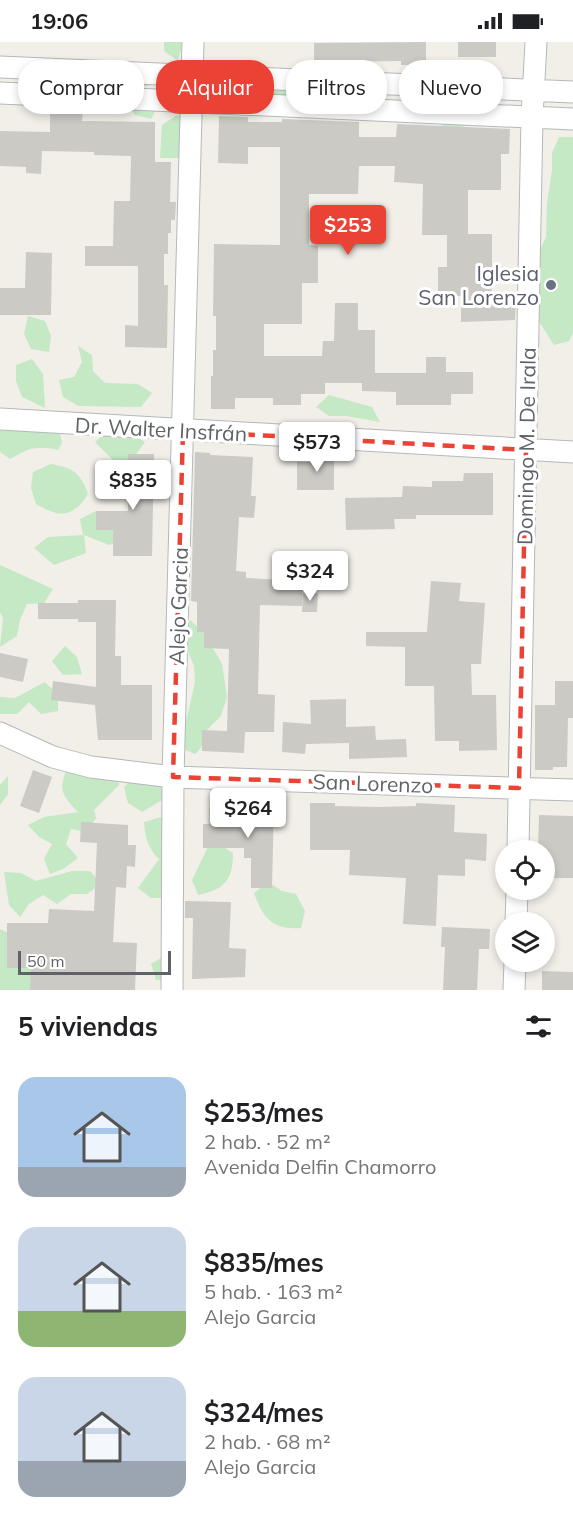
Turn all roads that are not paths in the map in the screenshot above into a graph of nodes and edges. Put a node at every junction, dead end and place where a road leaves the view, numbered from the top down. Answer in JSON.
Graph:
{"nodes":[{"id":1,"x":193,"y":42,"type":"edge"},
{"id":2,"x":536,"y":42,"type":"edge"},
{"id":3,"x":193,"y":60,"type":"edge"},
{"id":4,"x":0,"y":67,"type":"edge"},
{"id":5,"x":156,"y":73,"type":"edge"},
{"id":6,"x":274,"y":79,"type":"edge"},
{"id":7,"x":535,"y":90,"type":"junction"},
{"id":8,"x":573,"y":92,"type":"edge"},
{"id":9,"x":0,"y":93,"type":"edge"},
{"id":10,"x":156,"y":101,"type":"edge"},
{"id":11,"x":274,"y":106,"type":"edge"},
{"id":12,"x":191,"y":114,"type":"edge"},
{"id":13,"x":532,"y":117,"type":"junction"},
{"id":14,"x":573,"y":119,"type":"edge"},
{"id":15,"x":0,"y":419,"type":"edge"},
{"id":16,"x":183,"y":431,"type":"junction"},
{"id":17,"x":526,"y":450,"type":"junction"},
{"id":18,"x":573,"y":452,"type":"edge"},
{"id":19,"x":0,"y":733,"type":"edge"},
{"id":20,"x":173,"y":777,"type":"junction"},
{"id":21,"x":519,"y":788,"type":"junction"},
{"id":22,"x":573,"y":790,"type":"edge"},
{"id":23,"x":518,"y":840,"type":"edge"},
{"id":24,"x":515,"y":972,"type":"edge"},
{"id":25,"x":172,"y":990,"type":"edge"},
{"id":26,"x":514,"y":990,"type":"edge"}],
"edges":[{"from":1,"to":3,"type":"street","name":"Alejo Garcia"},
{"from":2,"to":7,"type":"street","name":"Domingo M. De Irala"},
{"from":4,"to":5,"type":"street"},
{"from":6,"to":7,"type":"street"},
{"from":7,"to":8,"type":"street"},
{"from":7,"to":13,"type":"street","name":"Domingo M. De Irala"},
{"from":9,"to":10,"type":"street"},
{"from":11,"to":13,"type":"street"},
{"from":12,"to":16,"type":"street","name":"Alejo Garcia"},
{"from":13,"to":14,"type":"street"},
{"from":13,"to":17,"type":"street","name":"Domingo M. De Irala"},
{"from":15,"to":16,"type":"street","name":"Dr. Walter Insfrán"},
{"from":16,"to":17,"type":"street","name":"Dr. Walter Insfrán"},
{"from":16,"to":20,"type":"street","name":"Alejo Garcia"},
{"from":17,"to":18,"type":"street","name":"Dr. Walter Insfrán"},
{"from":17,"to":21,"type":"street","name":"Domingo M. De Irala"},
{"from":19,"to":20,"type":"street","name":"San Lorenzo"},
{"from":20,"to":21,"type":"street","name":"San Lorenzo"},
{"from":20,"to":25,"type":"street","name":"Alejo Garcia"},
{"from":21,"to":22,"type":"street","name":"San Lorenzo"},
{"from":21,"to":23,"type":"street","name":"Domingo M. De Irala"},
{"from":24,"to":26,"type":"street"}]}
